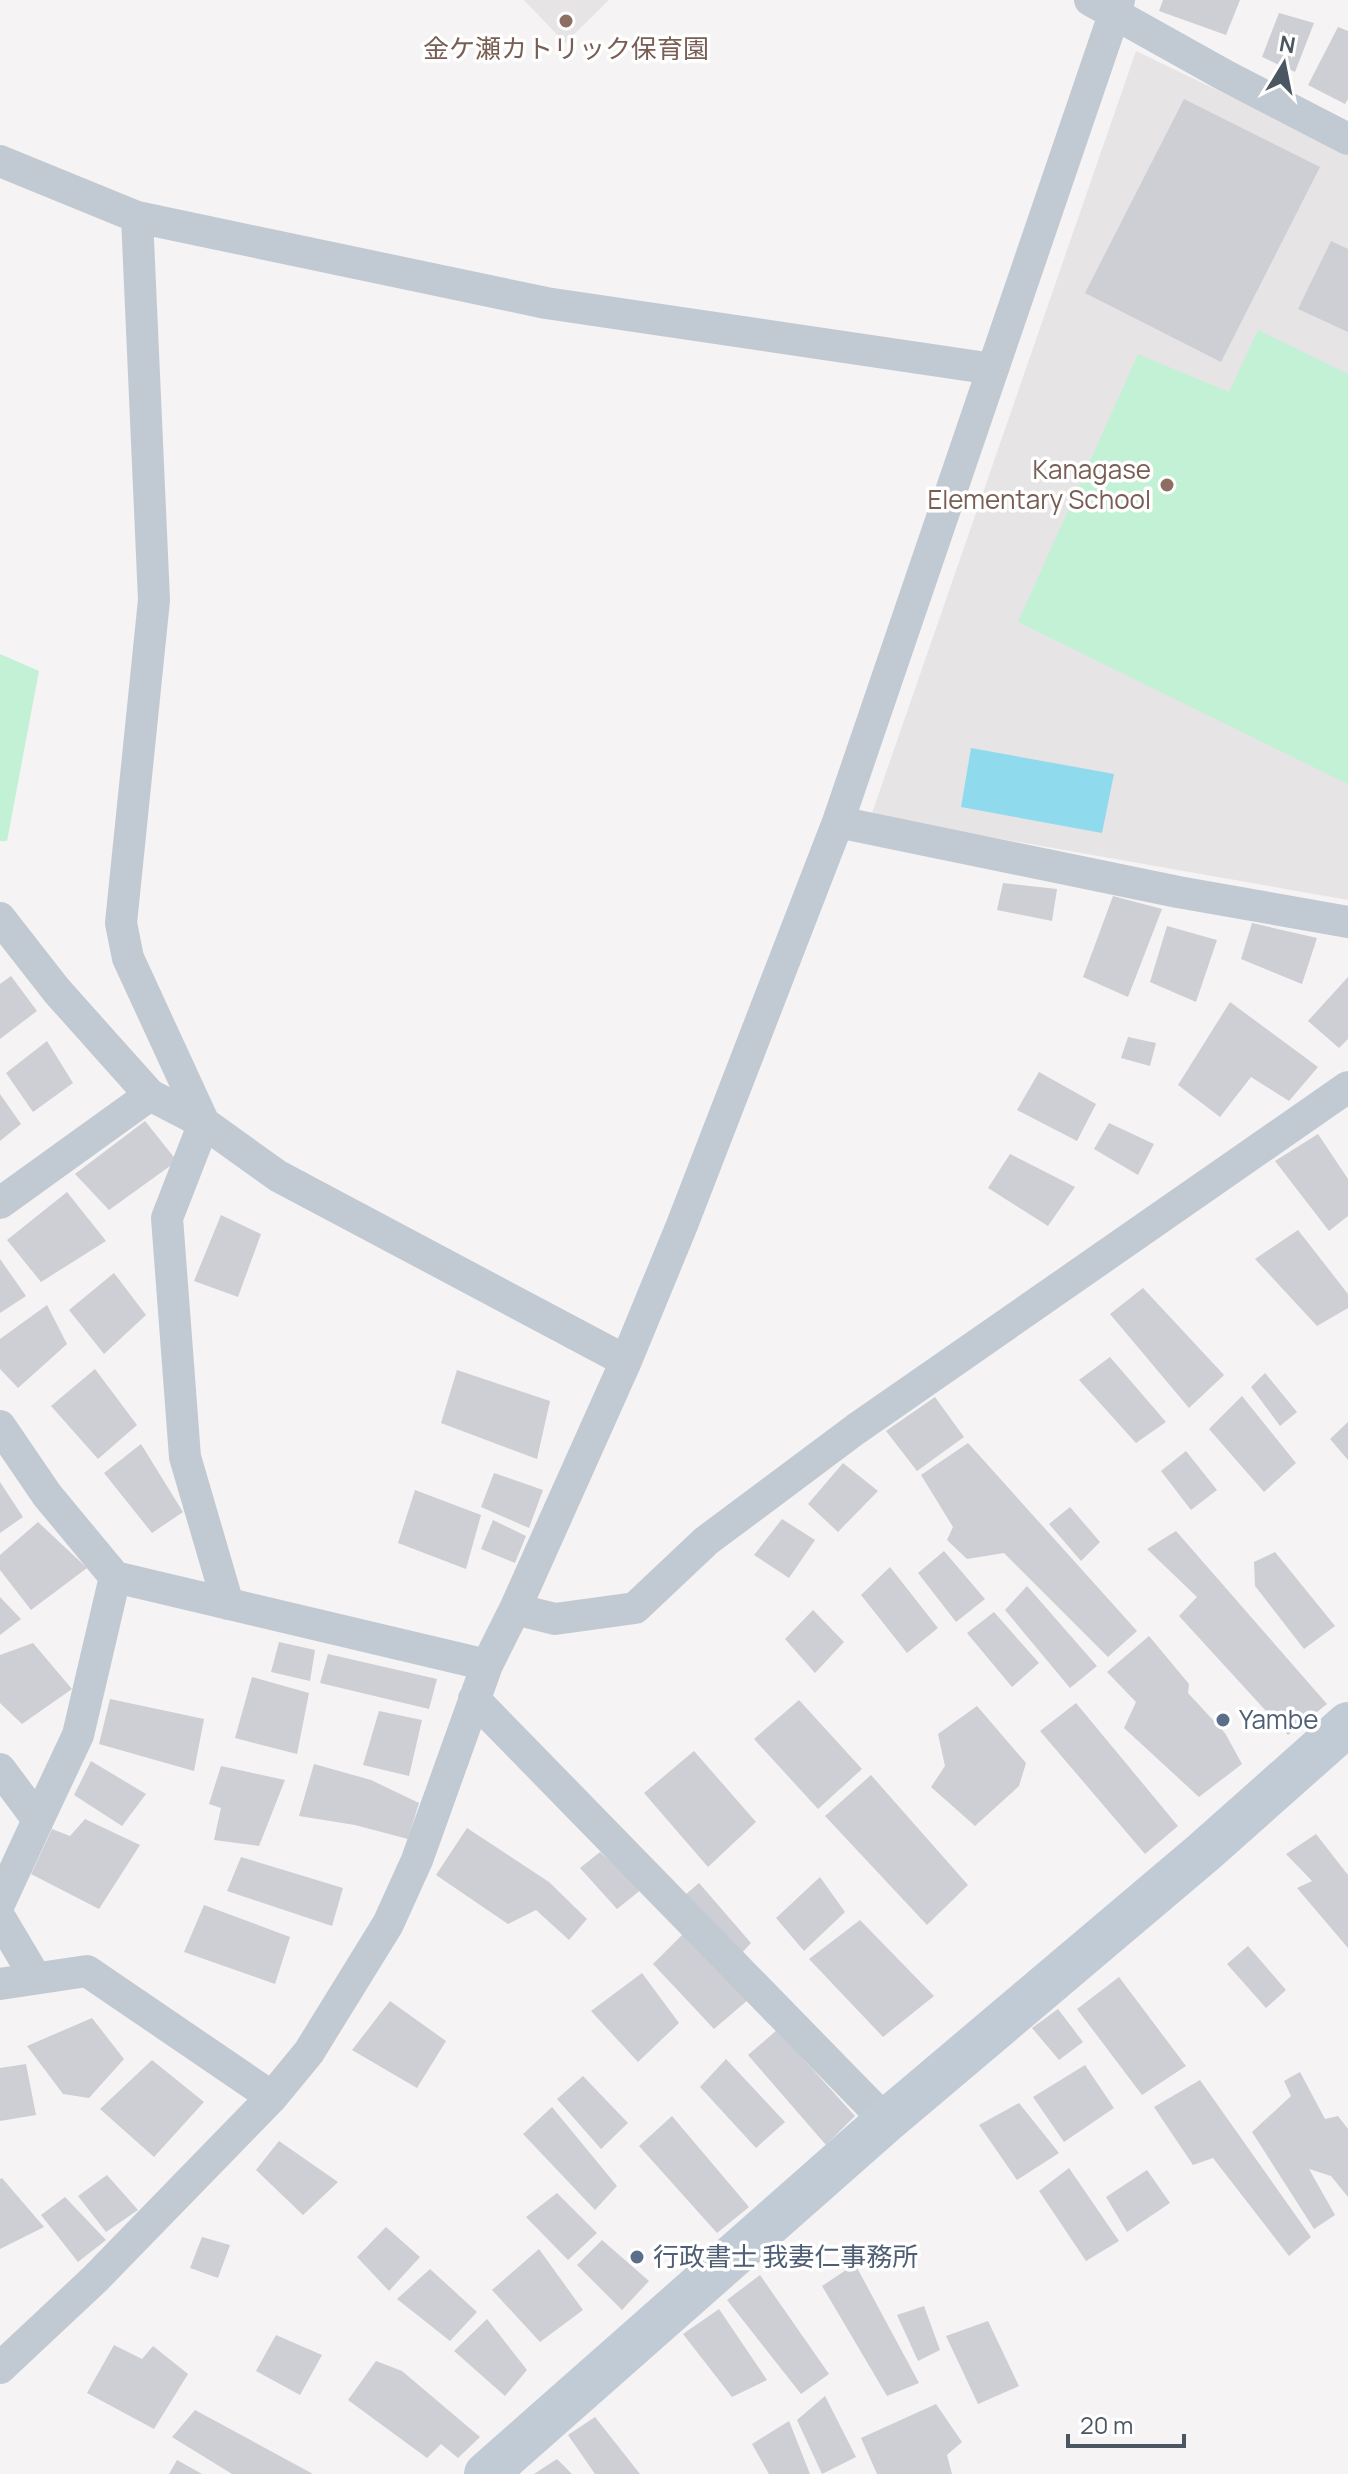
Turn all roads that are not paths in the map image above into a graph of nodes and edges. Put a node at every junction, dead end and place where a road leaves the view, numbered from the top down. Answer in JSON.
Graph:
{"nodes":[{"id":1,"x":1108,"y":4,"type":"edge"},
{"id":2,"x":1348,"y":139,"type":"edge"},
{"id":3,"x":0,"y":161,"type":"edge"},
{"id":4,"x":137,"y":217,"type":"junction"},
{"id":5,"x":993,"y":369,"type":"junction"},
{"id":6,"x":838,"y":822,"type":"junction"},
{"id":7,"x":0,"y":918,"type":"edge"},
{"id":8,"x":1348,"y":922,"type":"edge"},
{"id":9,"x":1348,"y":1087,"type":"edge"},
{"id":10,"x":150,"y":1095,"type":"junction"},
{"id":11,"x":204,"y":1123,"type":"junction"},
{"id":12,"x":0,"y":1203,"type":"edge"},
{"id":13,"x":626,"y":1361,"type":"junction"},
{"id":14,"x":0,"y":1426,"type":"edge"},
{"id":15,"x":115,"y":1577,"type":"junction"},
{"id":16,"x":228,"y":1604,"type":"junction"},
{"id":17,"x":515,"y":1609,"type":"junction"},
{"id":18,"x":487,"y":1665,"type":"junction"},
{"id":19,"x":474,"y":1699,"type":"junction"},
{"id":20,"x":1348,"y":1724,"type":"edge"},
{"id":21,"x":0,"y":1769,"type":"edge"},
{"id":22,"x":38,"y":1820,"type":"junction"},
{"id":23,"x":0,"y":1902,"type":"edge"},
{"id":24,"x":0,"y":1918,"type":"edge"},
{"id":25,"x":35,"y":1977,"type":"junction"},
{"id":26,"x":0,"y":1984,"type":"edge"},
{"id":27,"x":272,"y":2097,"type":"junction"},
{"id":28,"x":886,"y":2121,"type":"junction"},
{"id":29,"x":0,"y":2368,"type":"edge"},
{"id":30,"x":486,"y":2474,"type":"edge"}],
"edges":[{"from":1,"to":2,"type":"street"},
{"from":1,"to":5,"type":"street"},
{"from":3,"to":4,"type":"street"},
{"from":4,"to":5,"type":"street"},
{"from":4,"to":11,"type":"street"},
{"from":5,"to":6,"type":"street"},
{"from":6,"to":8,"type":"street"},
{"from":6,"to":13,"type":"street"},
{"from":7,"to":10,"type":"street"},
{"from":9,"to":17,"type":"street"},
{"from":10,"to":11,"type":"street"},
{"from":10,"to":12,"type":"street"},
{"from":11,"to":13,"type":"street"},
{"from":11,"to":16,"type":"street"},
{"from":13,"to":17,"type":"street"},
{"from":14,"to":15,"type":"street"},
{"from":15,"to":16,"type":"street"},
{"from":15,"to":22,"type":"street"},
{"from":16,"to":18,"type":"street"},
{"from":17,"to":18,"type":"street"},
{"from":18,"to":19,"type":"street"},
{"from":19,"to":27,"type":"street"},
{"from":19,"to":28,"type":"street"},
{"from":20,"to":28,"type":"street"},
{"from":21,"to":22,"type":"street"},
{"from":22,"to":23,"type":"street"},
{"from":24,"to":25,"type":"street"},
{"from":25,"to":26,"type":"street"},
{"from":25,"to":27,"type":"street"},
{"from":27,"to":29,"type":"street"},
{"from":28,"to":30,"type":"street"}]}
